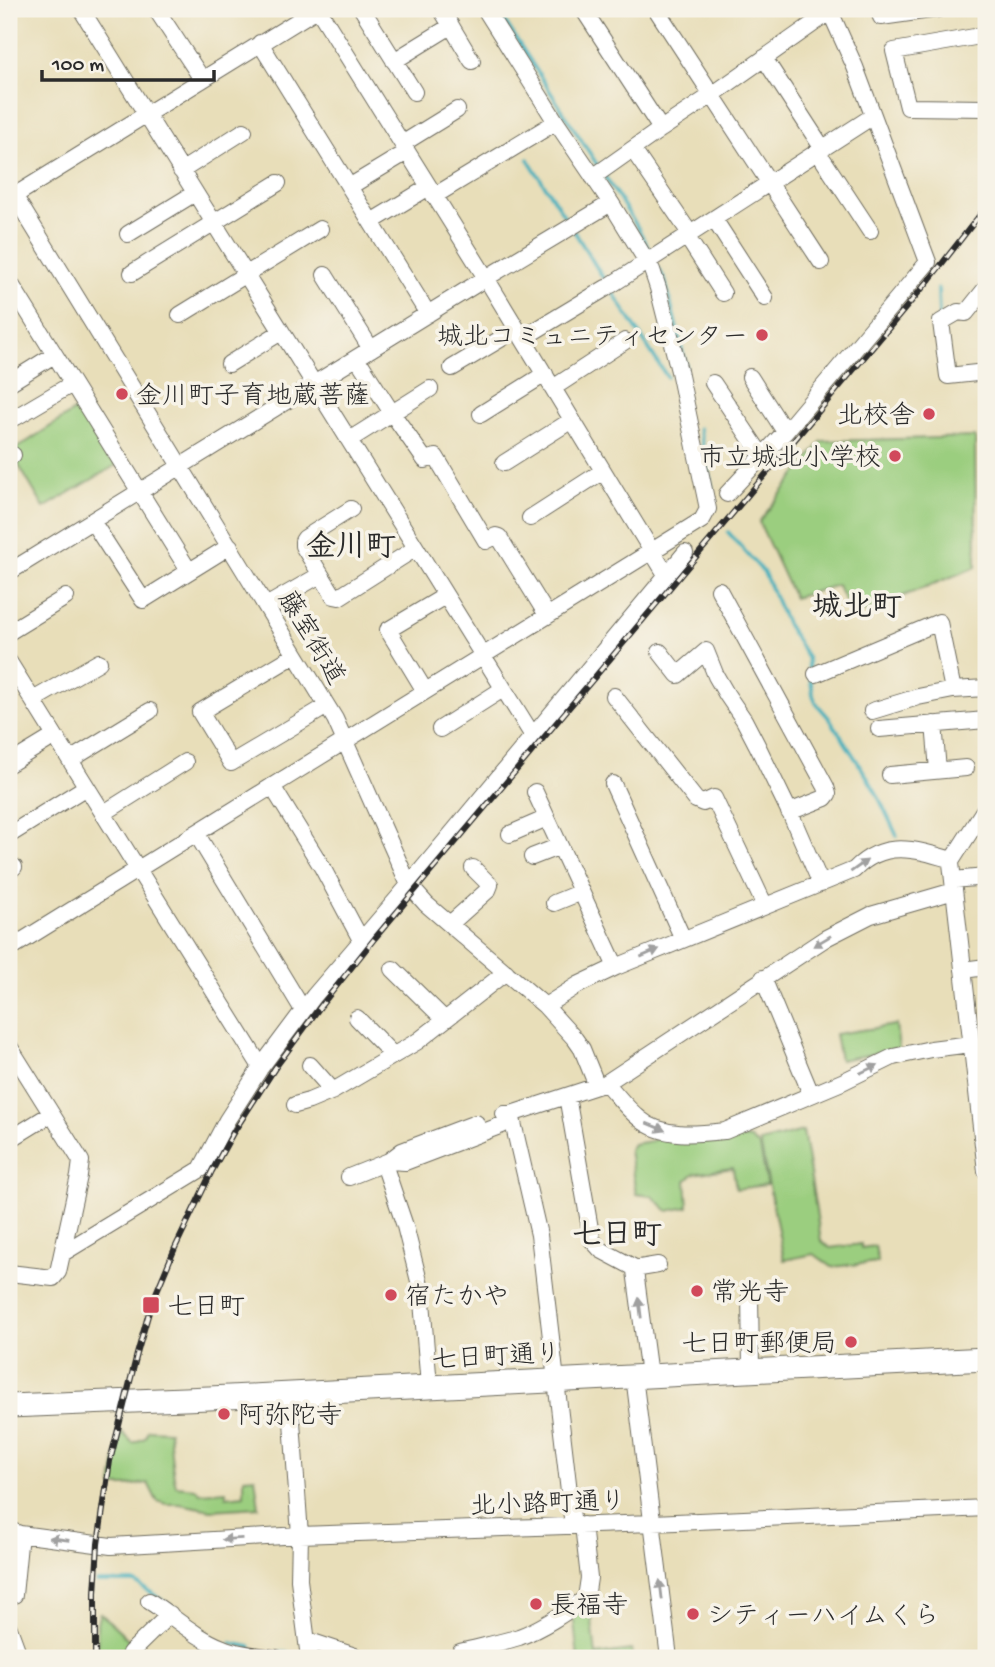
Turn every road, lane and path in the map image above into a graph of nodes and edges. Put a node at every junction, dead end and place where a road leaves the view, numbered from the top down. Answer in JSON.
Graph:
{"nodes":[{"id":1,"x":81,"y":9,"type":"edge"},
{"id":2,"x":156,"y":9,"type":"edge"},
{"id":3,"x":317,"y":9,"type":"edge"},
{"id":4,"x":362,"y":9,"type":"edge"},
{"id":5,"x":441,"y":9,"type":"edge"},
{"id":6,"x":583,"y":9,"type":"edge"},
{"id":7,"x":656,"y":9,"type":"edge"},
{"id":8,"x":878,"y":9,"type":"edge"},
{"id":9,"x":938,"y":9,"type":"edge"},
{"id":10,"x":488,"y":10,"type":"edge"},
{"id":11,"x":831,"y":10,"type":"edge"},
{"id":12,"x":451,"y":26,"type":"junction"},
{"id":13,"x":986,"y":35,"type":"edge"},
{"id":14,"x":260,"y":43,"type":"junction"},
{"id":15,"x":764,"y":58,"type":"junction"},
{"id":16,"x":394,"y":61,"type":"junction"},
{"id":17,"x":472,"y":61,"type":"dead end"},
{"id":18,"x":202,"y":79,"type":"junction"},
{"id":19,"x":414,"y":92,"type":"dead end"},
{"id":20,"x":712,"y":95,"type":"junction"},
{"id":21,"x":986,"y":108,"type":"edge"},
{"id":22,"x":457,"y":110,"type":"dead end"},
{"id":23,"x":146,"y":114,"type":"junction"},
{"id":24,"x":873,"y":117,"type":"junction"},
{"id":25,"x":556,"y":122,"type":"junction"},
{"id":26,"x":661,"y":129,"type":"junction"},
{"id":27,"x":244,"y":131,"type":"dead end"},
{"id":28,"x":404,"y":148,"type":"junction"},
{"id":29,"x":634,"y":150,"type":"junction"},
{"id":30,"x":820,"y":151,"type":"junction"},
{"id":31,"x":181,"y":171,"type":"junction"},
{"id":32,"x":601,"y":172,"type":"junction"},
{"id":33,"x":278,"y":183,"type":"dead end"},
{"id":34,"x":771,"y":183,"type":"junction"},
{"id":35,"x":349,"y":187,"type":"junction"},
{"id":36,"x":431,"y":191,"type":"junction"},
{"id":37,"x":195,"y":193,"type":"junction"},
{"id":38,"x":11,"y":194,"type":"edge"},
{"id":39,"x":611,"y":203,"type":"junction"},
{"id":40,"x":714,"y":219,"type":"junction"},
{"id":41,"x":371,"y":222,"type":"junction"},
{"id":42,"x":214,"y":223,"type":"junction"},
{"id":43,"x":320,"y":229,"type":"dead end"},
{"id":44,"x":870,"y":230,"type":"dead end"},
{"id":45,"x":128,"y":234,"type":"dead end"},
{"id":46,"x":689,"y":236,"type":"junction"},
{"id":47,"x":652,"y":260,"type":"junction"},
{"id":48,"x":821,"y":262,"type":"dead end"},
{"id":49,"x":132,"y":273,"type":"dead end"},
{"id":50,"x":246,"y":275,"type":"junction"},
{"id":51,"x":325,"y":275,"type":"dead end"},
{"id":52,"x":486,"y":278,"type":"junction"},
{"id":53,"x":9,"y":281,"type":"edge"},
{"id":54,"x":986,"y":288,"type":"edge"},
{"id":55,"x":723,"y":293,"type":"dead end"},
{"id":56,"x":765,"y":298,"type":"dead end"},
{"id":57,"x":15,"y":306,"type":"edge"},
{"id":58,"x":428,"y":314,"type":"junction"},
{"id":59,"x":180,"y":315,"type":"dead end"},
{"id":60,"x":281,"y":332,"type":"junction"},
{"id":61,"x":520,"y":333,"type":"junction"},
{"id":62,"x":625,"y":341,"type":"dead end"},
{"id":63,"x":364,"y":353,"type":"junction"},
{"id":64,"x":54,"y":355,"type":"junction"},
{"id":65,"x":229,"y":364,"type":"dead end"},
{"id":66,"x":452,"y":369,"type":"dead end"},
{"id":67,"x":986,"y":372,"type":"edge"},
{"id":68,"x":750,"y":377,"type":"dead end"},
{"id":69,"x":549,"y":381,"type":"junction"},
{"id":70,"x":9,"y":383,"type":"edge"},
{"id":71,"x":713,"y":383,"type":"dead end"},
{"id":72,"x":72,"y":384,"type":"junction"},
{"id":73,"x":314,"y":384,"type":"junction"},
{"id":74,"x":430,"y":389,"type":"dead end"},
{"id":75,"x":392,"y":414,"type":"junction"},
{"id":76,"x":481,"y":414,"type":"dead end"},
{"id":77,"x":16,"y":417,"type":"dead end"},
{"id":78,"x":572,"y":420,"type":"junction"},
{"id":79,"x":785,"y":432,"type":"junction"},
{"id":80,"x":349,"y":440,"type":"junction"},
{"id":81,"x":762,"y":456,"type":"junction"},
{"id":82,"x":504,"y":463,"type":"dead end"},
{"id":83,"x":180,"y":466,"type":"junction"},
{"id":84,"x":603,"y":471,"type":"junction"},
{"id":85,"x":139,"y":492,"type":"junction"},
{"id":86,"x":727,"y":494,"type":"dead end"},
{"id":87,"x":351,"y":509,"type":"dead end"},
{"id":88,"x":530,"y":518,"type":"dead end"},
{"id":89,"x":92,"y":521,"type":"junction"},
{"id":90,"x":230,"y":546,"type":"junction"},
{"id":91,"x":415,"y":548,"type":"junction"},
{"id":92,"x":651,"y":550,"type":"junction"},
{"id":93,"x":685,"y":553,"type":"dead end"},
{"id":94,"x":190,"y":571,"type":"junction"},
{"id":95,"x":9,"y":572,"type":"edge"},
{"id":96,"x":320,"y":575,"type":"junction"},
{"id":97,"x":667,"y":576,"type":"junction"},
{"id":98,"x":719,"y":590,"type":"dead end"},
{"id":99,"x":445,"y":596,"type":"junction"},
{"id":100,"x":66,"y":597,"type":"dead end"},
{"id":101,"x":267,"y":606,"type":"junction"},
{"id":102,"x":547,"y":615,"type":"junction"},
{"id":103,"x":9,"y":632,"type":"edge"},
{"id":104,"x":660,"y":652,"type":"dead end"},
{"id":105,"x":295,"y":655,"type":"junction"},
{"id":106,"x":482,"y":656,"type":"junction"},
{"id":107,"x":9,"y":662,"type":"edge"},
{"id":108,"x":99,"y":662,"type":"dead end"},
{"id":109,"x":816,"y":674,"type":"dead end"},
{"id":110,"x":986,"y":688,"type":"edge"},
{"id":111,"x":503,"y":689,"type":"junction"},
{"id":112,"x":953,"y":690,"type":"junction"},
{"id":113,"x":425,"y":691,"type":"junction"},
{"id":114,"x":614,"y":696,"type":"dead end"},
{"id":115,"x":33,"y":700,"type":"junction"},
{"id":116,"x":327,"y":706,"type":"junction"},
{"id":117,"x":149,"y":711,"type":"dead end"},
{"id":118,"x":872,"y":711,"type":"dead end"},
{"id":119,"x":986,"y":720,"type":"edge"},
{"id":120,"x":934,"y":724,"type":"junction"},
{"id":121,"x":440,"y":729,"type":"dead end"},
{"id":122,"x":879,"y":729,"type":"dead end"},
{"id":123,"x":55,"y":736,"type":"junction"},
{"id":124,"x":533,"y":736,"type":"junction"},
{"id":125,"x":345,"y":740,"type":"junction"},
{"id":126,"x":70,"y":760,"type":"junction"},
{"id":127,"x":184,"y":762,"type":"dead end"},
{"id":128,"x":9,"y":764,"type":"edge"},
{"id":129,"x":966,"y":768,"type":"dead end"},
{"id":130,"x":937,"y":770,"type":"junction"},
{"id":131,"x":890,"y":775,"type":"dead end"},
{"id":132,"x":613,"y":784,"type":"dead end"},
{"id":133,"x":272,"y":786,"type":"junction"},
{"id":134,"x":86,"y":787,"type":"junction"},
{"id":135,"x":536,"y":792,"type":"dead end"},
{"id":136,"x":986,"y":807,"type":"edge"},
{"id":137,"x":789,"y":812,"type":"junction"},
{"id":138,"x":104,"y":813,"type":"junction"},
{"id":139,"x":547,"y":818,"type":"junction"},
{"id":140,"x":196,"y":833,"type":"junction"},
{"id":141,"x":510,"y":834,"type":"dead end"},
{"id":142,"x":9,"y":835,"type":"edge"},
{"id":143,"x":560,"y":846,"type":"junction"},
{"id":144,"x":532,"y":857,"type":"dead end"},
{"id":145,"x":952,"y":860,"type":"junction"},
{"id":146,"x":473,"y":868,"type":"dead end"},
{"id":147,"x":138,"y":869,"type":"junction"},
{"id":148,"x":986,"y":877,"type":"edge"},
{"id":149,"x":821,"y":884,"type":"junction"},
{"id":150,"x":409,"y":885,"type":"junction"},
{"id":151,"x":953,"y":886,"type":"junction"},
{"id":152,"x":581,"y":892,"type":"junction"},
{"id":153,"x":554,"y":903,"type":"dead end"},
{"id":154,"x":765,"y":906,"type":"junction"},
{"id":155,"x":450,"y":924,"type":"junction"},
{"id":156,"x":683,"y":939,"type":"junction"},
{"id":157,"x":361,"y":940,"type":"junction"},
{"id":158,"x":9,"y":949,"type":"edge"},
{"id":159,"x":616,"y":967,"type":"junction"},
{"id":160,"x":986,"y":967,"type":"edge"},
{"id":161,"x":393,"y":969,"type":"dead end"},
{"id":162,"x":963,"y":970,"type":"junction"},
{"id":163,"x":506,"y":972,"type":"junction"},
{"id":164,"x":763,"y":978,"type":"junction"},
{"id":165,"x":545,"y":1006,"type":"junction"},
{"id":166,"x":303,"y":1010,"type":"junction"},
{"id":167,"x":357,"y":1018,"type":"dead end"},
{"id":168,"x":444,"y":1020,"type":"junction"},
{"id":169,"x":971,"y":1044,"type":"junction"},
{"id":170,"x":9,"y":1046,"type":"edge"},
{"id":171,"x":393,"y":1055,"type":"junction"},
{"id":172,"x":310,"y":1065,"type":"dead end"},
{"id":173,"x":14,"y":1067,"type":"edge"},
{"id":174,"x":261,"y":1067,"type":"junction"},
{"id":175,"x":601,"y":1084,"type":"junction"},
{"id":176,"x":333,"y":1091,"type":"junction"},
{"id":177,"x":981,"y":1093,"type":"edge"},
{"id":178,"x":811,"y":1094,"type":"junction"},
{"id":179,"x":567,"y":1096,"type":"junction"},
{"id":180,"x":295,"y":1105,"type":"dead end"},
{"id":181,"x":51,"y":1114,"type":"junction"},
{"id":182,"x":511,"y":1114,"type":"junction"},
{"id":183,"x":9,"y":1140,"type":"edge"},
{"id":184,"x":386,"y":1162,"type":"junction"},
{"id":185,"x":986,"y":1171,"type":"edge"},
{"id":186,"x":349,"y":1177,"type":"dead end"},
{"id":187,"x":63,"y":1253,"type":"junction"},
{"id":188,"x":658,"y":1265,"type":"dead end"},
{"id":189,"x":634,"y":1269,"type":"junction"},
{"id":190,"x":9,"y":1273,"type":"edge"},
{"id":191,"x":750,"y":1291,"type":"dead end"},
{"id":192,"x":986,"y":1359,"type":"edge"},
{"id":193,"x":751,"y":1370,"type":"junction"},
{"id":194,"x":642,"y":1376,"type":"junction"},
{"id":195,"x":556,"y":1380,"type":"junction"},
{"id":196,"x":429,"y":1386,"type":"junction"},
{"id":197,"x":290,"y":1393,"type":"junction"},
{"id":198,"x":9,"y":1406,"type":"edge"},
{"id":199,"x":986,"y":1508,"type":"edge"},
{"id":200,"x":653,"y":1523,"type":"junction"},
{"id":201,"x":578,"y":1525,"type":"junction"},
{"id":202,"x":15,"y":1532,"type":"edge"},
{"id":203,"x":300,"y":1535,"type":"junction"},
{"id":204,"x":9,"y":1598,"type":"edge"},
{"id":205,"x":149,"y":1601,"type":"dead end"},
{"id":206,"x":170,"y":1614,"type":"junction"},
{"id":207,"x":10,"y":1635,"type":"edge"},
{"id":208,"x":307,"y":1640,"type":"junction"},
{"id":209,"x":460,"y":1652,"type":"dead end"},
{"id":210,"x":355,"y":1656,"type":"dead end"},
{"id":211,"x":20,"y":1658,"type":"edge"},
{"id":212,"x":134,"y":1658,"type":"edge"},
{"id":213,"x":276,"y":1658,"type":"edge"},
{"id":214,"x":309,"y":1658,"type":"edge"},
{"id":215,"x":669,"y":1658,"type":"edge"}],
"edges":[{"from":1,"to":23,"type":"street"},
{"from":2,"to":18,"type":"street"},
{"from":3,"to":14,"type":"street"},
{"from":3,"to":28,"type":"street"},
{"from":4,"to":16,"type":"street"},
{"from":5,"to":12,"type":"street"},
{"from":6,"to":26,"type":"street"},
{"from":7,"to":20,"type":"street"},
{"from":8,"to":9,"type":"street"},
{"from":10,"to":25,"type":"street"},
{"from":11,"to":15,"type":"street"},
{"from":11,"to":24,"type":"street"},
{"from":12,"to":16,"type":"street"},
{"from":12,"to":17,"type":"street"},
{"from":13,"to":21,"type":"street"},
{"from":14,"to":18,"type":"street"},
{"from":14,"to":35,"type":"street"},
{"from":15,"to":20,"type":"street"},
{"from":15,"to":30,"type":"street"},
{"from":16,"to":19,"type":"street"},
{"from":18,"to":23,"type":"street"},
{"from":20,"to":26,"type":"street"},
{"from":20,"to":34,"type":"street"},
{"from":22,"to":28,"type":"street"},
{"from":23,"to":31,"type":"street"},
{"from":23,"to":38,"type":"street"},
{"from":24,"to":30,"type":"street"},
{"from":24,"to":79,"type":"street"},
{"from":25,"to":32,"type":"street"},
{"from":25,"to":36,"type":"street"},
{"from":26,"to":29,"type":"street"},
{"from":27,"to":31,"type":"street"},
{"from":28,"to":35,"type":"street"},
{"from":28,"to":36,"type":"street"},
{"from":29,"to":32,"type":"street"},
{"from":29,"to":46,"type":"street"},
{"from":30,"to":34,"type":"street"},
{"from":30,"to":44,"type":"street"},
{"from":31,"to":37,"type":"street"},
{"from":32,"to":39,"type":"street"},
{"from":33,"to":42,"type":"street"},
{"from":34,"to":40,"type":"street"},
{"from":34,"to":48,"type":"street"},
{"from":35,"to":41,"type":"street"},
{"from":36,"to":41,"type":"street"},
{"from":36,"to":52,"type":"street"},
{"from":37,"to":42,"type":"street"},
{"from":37,"to":45,"type":"street"},
{"from":38,"to":83,"type":"street","name":"藤室街道"},
{"from":39,"to":47,"type":"street"},
{"from":39,"to":52,"type":"street"},
{"from":40,"to":46,"type":"street"},
{"from":40,"to":56,"type":"street"},
{"from":41,"to":58,"type":"street"},
{"from":42,"to":49,"type":"street"},
{"from":42,"to":50,"type":"street"},
{"from":43,"to":50,"type":"street"},
{"from":46,"to":47,"type":"street"},
{"from":46,"to":55,"type":"street"},
{"from":47,"to":61,"type":"street"},
{"from":47,"to":92,"type":"street"},
{"from":50,"to":59,"type":"street"},
{"from":50,"to":60,"type":"street"},
{"from":51,"to":63,"type":"street"},
{"from":52,"to":58,"type":"street"},
{"from":52,"to":61,"type":"street"},
{"from":53,"to":57,"type":"street"},
{"from":54,"to":67,"type":"street"},
{"from":57,"to":64,"type":"street"},
{"from":58,"to":63,"type":"street"},
{"from":60,"to":65,"type":"street"},
{"from":60,"to":73,"type":"street"},
{"from":61,"to":66,"type":"street"},
{"from":61,"to":69,"type":"street"},
{"from":62,"to":69,"type":"street"},
{"from":63,"to":73,"type":"street"},
{"from":63,"to":75,"type":"street"},
{"from":64,"to":70,"type":"street"},
{"from":64,"to":72,"type":"street"},
{"from":68,"to":79,"type":"street"},
{"from":69,"to":76,"type":"street"},
{"from":69,"to":78,"type":"street"},
{"from":71,"to":81,"type":"street"},
{"from":72,"to":77,"type":"street"},
{"from":72,"to":85,"type":"street"},
{"from":73,"to":80,"type":"street"},
{"from":73,"to":83,"type":"street"},
{"from":74,"to":75,"type":"street"},
{"from":75,"to":80,"type":"street"},
{"from":75,"to":102,"type":"street"},
{"from":78,"to":82,"type":"street"},
{"from":78,"to":84,"type":"street"},
{"from":79,"to":81,"type":"street"},
{"from":80,"to":91,"type":"street"},
{"from":81,"to":86,"type":"street"},
{"from":83,"to":85,"type":"street"},
{"from":83,"to":90,"type":"street","name":"藤室街道"},
{"from":84,"to":88,"type":"street"},
{"from":84,"to":92,"type":"street"},
{"from":85,"to":89,"type":"street"},
{"from":85,"to":94,"type":"street"},
{"from":87,"to":96,"type":"street"},
{"from":89,"to":94,"type":"street"},
{"from":89,"to":95,"type":"street"},
{"from":90,"to":94,"type":"street"},
{"from":90,"to":101,"type":"street","name":"藤室街道"},
{"from":91,"to":96,"type":"street"},
{"from":91,"to":99,"type":"street"},
{"from":92,"to":97,"type":"street"},
{"from":92,"to":102,"type":"street"},
{"from":93,"to":97,"type":"street"},
{"from":96,"to":101,"type":"street"},
{"from":97,"to":124,"type":"street"},
{"from":98,"to":137,"type":"street"},
{"from":99,"to":106,"type":"street"},
{"from":99,"to":113,"type":"street"},
{"from":100,"to":103,"type":"street"},
{"from":101,"to":105,"type":"street","name":"藤室街道"},
{"from":102,"to":106,"type":"street"},
{"from":104,"to":137,"type":"street"},
{"from":105,"to":116,"type":"street","name":"藤室街道"},
{"from":105,"to":116,"type":"street"},
{"from":106,"to":111,"type":"street"},
{"from":106,"to":113,"type":"street"},
{"from":107,"to":115,"type":"street"},
{"from":108,"to":115,"type":"street"},
{"from":109,"to":112,"type":"street"},
{"from":110,"to":112,"type":"street"},
{"from":111,"to":121,"type":"street"},
{"from":111,"to":124,"type":"street"},
{"from":112,"to":118,"type":"street"},
{"from":113,"to":125,"type":"street"},
{"from":114,"to":154,"type":"street"},
{"from":115,"to":123,"type":"street"},
{"from":116,"to":125,"type":"street","name":"藤室街道"},
{"from":117,"to":126,"type":"street"},
{"from":119,"to":120,"type":"street"},
{"from":120,"to":122,"type":"street"},
{"from":120,"to":130,"type":"street"},
{"from":123,"to":126,"type":"street"},
{"from":123,"to":128,"type":"street"},
{"from":124,"to":150,"type":"street"},
{"from":125,"to":133,"type":"street"},
{"from":125,"to":150,"type":"street","name":"藤室街道"},
{"from":126,"to":134,"type":"street"},
{"from":127,"to":138,"type":"street"},
{"from":129,"to":130,"type":"street"},
{"from":130,"to":131,"type":"street"},
{"from":132,"to":156,"type":"street"},
{"from":133,"to":140,"type":"street"},
{"from":133,"to":157,"type":"street"},
{"from":134,"to":138,"type":"street"},
{"from":134,"to":142,"type":"street"},
{"from":135,"to":139,"type":"street"},
{"from":136,"to":145,"type":"street"},
{"from":137,"to":149,"type":"street"},
{"from":138,"to":147,"type":"street"},
{"from":139,"to":141,"type":"street"},
{"from":139,"to":143,"type":"street"},
{"from":140,"to":147,"type":"street"},
{"from":140,"to":166,"type":"street"},
{"from":143,"to":144,"type":"street"},
{"from":143,"to":152,"type":"street"},
{"from":149,"to":145,"type":"street","one_way":true},
{"from":145,"to":151,"type":"street"},
{"from":146,"to":155,"type":"street"},
{"from":147,"to":158,"type":"street"},
{"from":147,"to":174,"type":"street"},
{"from":148,"to":151,"type":"street"},
{"from":149,"to":154,"type":"street"},
{"from":150,"to":155,"type":"street","name":"藤室街道"},
{"from":150,"to":157,"type":"street"},
{"from":151,"to":162,"type":"street"},
{"from":151,"to":164,"type":"street","one_way":true},
{"from":152,"to":153,"type":"street"},
{"from":152,"to":159,"type":"street"},
{"from":154,"to":156,"type":"street"},
{"from":155,"to":163,"type":"street","name":"藤室街道"},
{"from":159,"to":156,"type":"street","one_way":true},
{"from":157,"to":166,"type":"street"},
{"from":159,"to":165,"type":"street"},
{"from":160,"to":162,"type":"street"},
{"from":161,"to":168,"type":"street"},
{"from":162,"to":169,"type":"street"},
{"from":163,"to":165,"type":"street","name":"藤室街道"},
{"from":163,"to":168,"type":"street"},
{"from":164,"to":175,"type":"street"},
{"from":164,"to":178,"type":"street"},
{"from":165,"to":175,"type":"street","name":"藤室街道"},
{"from":166,"to":174,"type":"street"},
{"from":167,"to":171,"type":"street"},
{"from":168,"to":171,"type":"street"},
{"from":169,"to":177,"type":"street"},
{"from":178,"to":169,"type":"street","one_way":true},
{"from":170,"to":173,"type":"street"},
{"from":171,"to":176,"type":"street"},
{"from":172,"to":176,"type":"street"},
{"from":173,"to":181,"type":"street"},
{"from":174,"to":187,"type":"street"},
{"from":175,"to":178,"type":"street","one_way":true},
{"from":175,"to":179,"type":"street"},
{"from":176,"to":180,"type":"street"},
{"from":177,"to":185,"type":"street"},
{"from":179,"to":182,"type":"street"},
{"from":179,"to":189,"type":"street"},
{"from":181,"to":183,"type":"street"},
{"from":181,"to":187,"type":"street"},
{"from":182,"to":184,"type":"street"},
{"from":182,"to":195,"type":"street"},
{"from":184,"to":186,"type":"street"},
{"from":184,"to":196,"type":"street"},
{"from":187,"to":190,"type":"street"},
{"from":188,"to":189,"type":"street"},
{"from":194,"to":189,"type":"street","one_way":true},
{"from":191,"to":193,"type":"street"},
{"from":192,"to":193,"type":"highway","name":"七日町通り"},
{"from":193,"to":194,"type":"highway","name":"七日町通り"},
{"from":194,"to":195,"type":"highway","name":"七日町通り"},
{"from":194,"to":200,"type":"street"},
{"from":195,"to":196,"type":"highway","name":"七日町通り"},
{"from":195,"to":201,"type":"street"},
{"from":196,"to":197,"type":"highway","name":"七日町通り"},
{"from":197,"to":198,"type":"highway","name":"七日町通り"},
{"from":197,"to":203,"type":"street"},
{"from":199,"to":200,"type":"street","name":"北小路町通り"},
{"from":200,"to":201,"type":"street","name":"北小路町通り"},
{"from":215,"to":200,"type":"street","one_way":true},
{"from":201,"to":203,"type":"street","name":"北小路町通り"},
{"from":201,"to":209,"type":"street"},
{"from":203,"to":202,"type":"street","name":"北小路町通り","one_way":true},
{"from":202,"to":204,"type":"street"},
{"from":203,"to":208,"type":"street"},
{"from":205,"to":206,"type":"street"},
{"from":206,"to":212,"type":"street"},
{"from":206,"to":213,"type":"street"},
{"from":207,"to":211,"type":"street"},
{"from":208,"to":210,"type":"street"},
{"from":208,"to":214,"type":"street"}]}
